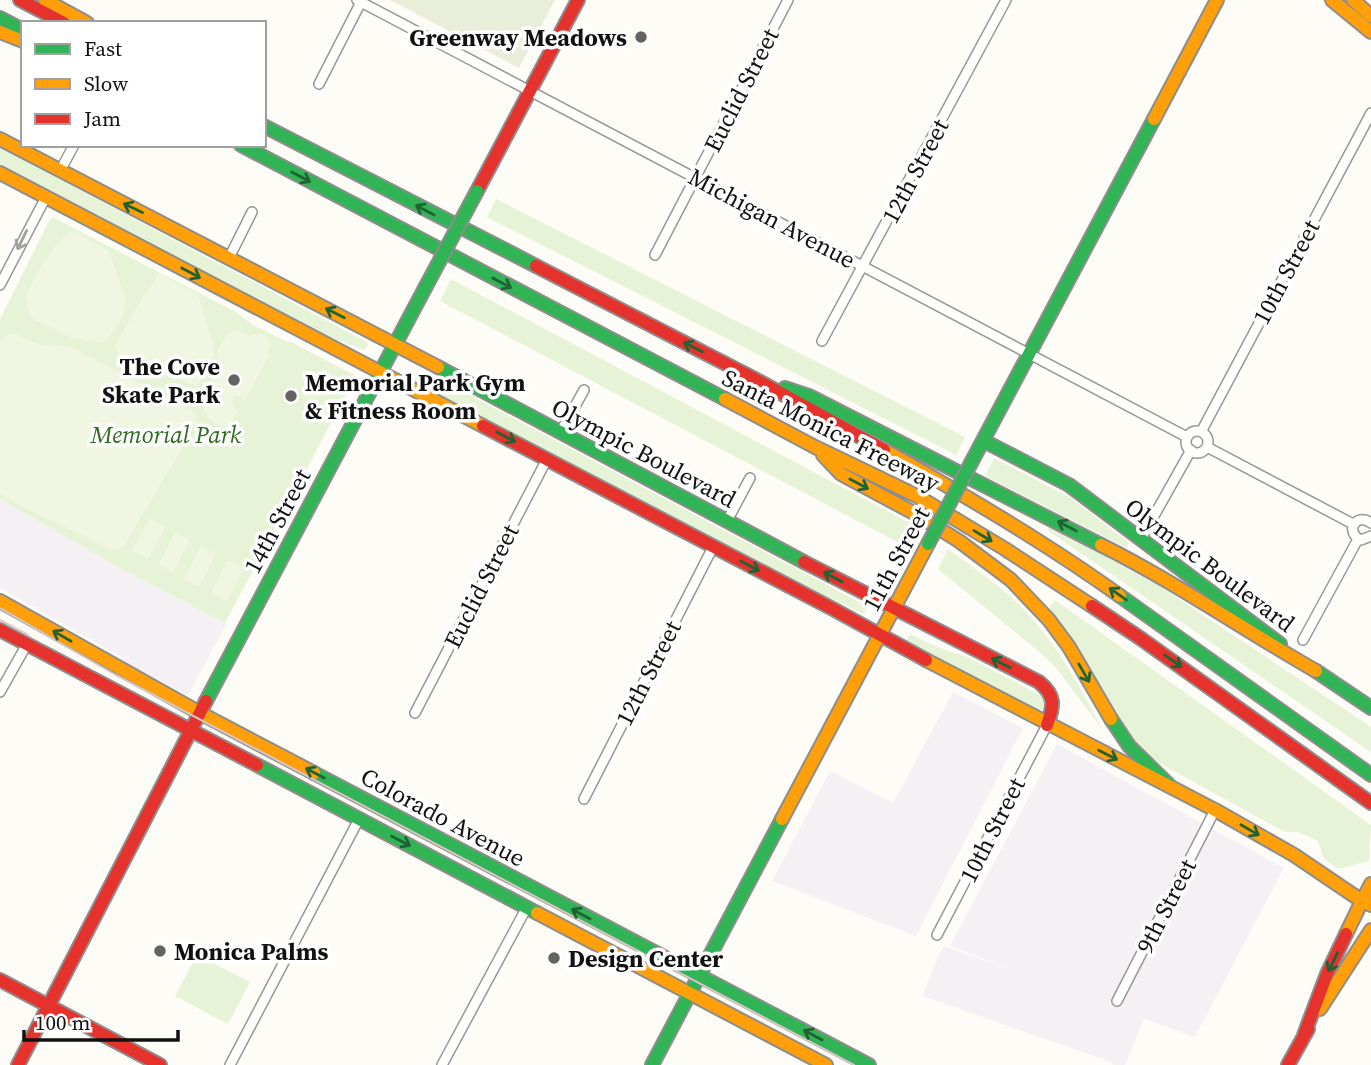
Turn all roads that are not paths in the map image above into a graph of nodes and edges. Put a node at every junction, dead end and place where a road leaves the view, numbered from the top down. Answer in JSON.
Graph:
{"nodes":[{"id":1,"x":20,"y":0,"type":"edge"},
{"id":2,"x":45,"y":0,"type":"edge"},
{"id":3,"x":578,"y":0,"type":"edge"},
{"id":4,"x":788,"y":0,"type":"edge"},
{"id":5,"x":1006,"y":0,"type":"edge"},
{"id":6,"x":1217,"y":0,"type":"edge"},
{"id":7,"x":1332,"y":0,"type":"edge"},
{"id":8,"x":1353,"y":0,"type":"edge"},
{"id":9,"x":359,"y":1,"type":"edge"},
{"id":10,"x":1371,"y":16,"type":"edge"},
{"id":11,"x":0,"y":18,"type":"edge"},
{"id":12,"x":60,"y":21,"type":"edge"},
{"id":13,"x":83,"y":21,"type":"edge"},
{"id":14,"x":21,"y":29,"type":"edge"},
{"id":15,"x":0,"y":32,"type":"edge"},
{"id":16,"x":1371,"y":33,"type":"edge"},
{"id":17,"x":21,"y":40,"type":"edge"},
{"id":18,"x":319,"y":84,"type":"dead end"},
{"id":19,"x":530,"y":91,"type":"junction"},
{"id":20,"x":1371,"y":113,"type":"edge"},
{"id":21,"x":266,"y":127,"type":"edge"},
{"id":22,"x":0,"y":139,"type":"edge"},
{"id":23,"x":73,"y":147,"type":"edge"},
{"id":24,"x":245,"y":147,"type":"edge"},
{"id":25,"x":60,"y":171,"type":"junction"},
{"id":26,"x":0,"y":173,"type":"edge"},
{"id":27,"x":696,"y":178,"type":"junction"},
{"id":28,"x":46,"y":197,"type":"junction"},
{"id":29,"x":253,"y":212,"type":"dead end"},
{"id":30,"x":655,"y":255,"type":"dead end"},
{"id":31,"x":229,"y":258,"type":"junction"},
{"id":32,"x":863,"y":266,"type":"junction"},
{"id":33,"x":0,"y":285,"type":"edge"},
{"id":34,"x":822,"y":341,"type":"dead end"},
{"id":35,"x":395,"y":344,"type":"junction"},
{"id":36,"x":1029,"y":353,"type":"junction"},
{"id":37,"x":380,"y":371,"type":"junction"},
{"id":38,"x":754,"y":379,"type":"junction"},
{"id":39,"x":584,"y":390,"type":"dead end"},
{"id":40,"x":1201,"y":432,"type":"junction"},
{"id":41,"x":560,"y":433,"type":"junction"},
{"id":42,"x":1187,"y":437,"type":"junction"},
{"id":43,"x":984,"y":440,"type":"junction"},
{"id":44,"x":815,"y":447,"type":"junction"},
{"id":45,"x":1206,"y":447,"type":"junction"},
{"id":46,"x":1191,"y":450,"type":"junction"},
{"id":47,"x":547,"y":459,"type":"junction"},
{"id":48,"x":750,"y":478,"type":"dead end"},
{"id":49,"x":1370,"y":519,"type":"edge"},
{"id":50,"x":727,"y":521,"type":"junction"},
{"id":51,"x":1353,"y":524,"type":"junction"},
{"id":52,"x":1371,"y":536,"type":"edge"},
{"id":53,"x":1141,"y":538,"type":"junction"},
{"id":54,"x":1358,"y":539,"type":"junction"},
{"id":55,"x":713,"y":547,"type":"junction"},
{"id":56,"x":0,"y":601,"type":"edge"},
{"id":57,"x":893,"y":609,"type":"junction"},
{"id":58,"x":0,"y":630,"type":"edge"},
{"id":59,"x":880,"y":634,"type":"junction"},
{"id":60,"x":1303,"y":640,"type":"dead end"},
{"id":61,"x":27,"y":644,"type":"junction"},
{"id":62,"x":1316,"y":671,"type":"junction"},
{"id":63,"x":0,"y":692,"type":"edge"},
{"id":64,"x":1371,"y":708,"type":"edge"},
{"id":65,"x":200,"y":713,"type":"junction"},
{"id":66,"x":415,"y":713,"type":"dead end"},
{"id":67,"x":1294,"y":718,"type":"junction"},
{"id":68,"x":1047,"y":725,"type":"junction"},
{"id":69,"x":191,"y":730,"type":"junction"},
{"id":70,"x":1371,"y":765,"type":"edge"},
{"id":71,"x":1371,"y":775,"type":"edge"},
{"id":72,"x":1169,"y":785,"type":"junction"},
{"id":73,"x":584,"y":799,"type":"dead end"},
{"id":74,"x":1371,"y":803,"type":"edge"},
{"id":75,"x":1215,"y":810,"type":"junction"},
{"id":76,"x":359,"y":819,"type":"junction"},
{"id":77,"x":1371,"y":884,"type":"edge"},
{"id":78,"x":1366,"y":903,"type":"edge"},
{"id":79,"x":527,"y":907,"type":"junction"},
{"id":80,"x":1371,"y":930,"type":"edge"},
{"id":81,"x":937,"y":935,"type":"dead end"},
{"id":82,"x":700,"y":976,"type":"junction"},
{"id":83,"x":0,"y":981,"type":"edge"},
{"id":84,"x":690,"y":994,"type":"junction"},
{"id":85,"x":1117,"y":1001,"type":"dead end"},
{"id":86,"x":49,"y":1005,"type":"junction"},
{"id":87,"x":1304,"y":1035,"type":"junction"},
{"id":88,"x":18,"y":1065,"type":"edge"},
{"id":89,"x":160,"y":1065,"type":"edge"},
{"id":90,"x":230,"y":1065,"type":"edge"},
{"id":91,"x":442,"y":1065,"type":"edge"},
{"id":92,"x":652,"y":1065,"type":"edge"},
{"id":93,"x":826,"y":1065,"type":"edge"},
{"id":94,"x":870,"y":1065,"type":"edge"},
{"id":95,"x":1288,"y":1065,"type":"edge"}],
"edges":[{"from":1,"to":12,"type":"main road"},
{"from":2,"to":13,"type":"main road"},
{"from":3,"to":19,"type":"main road","name":"14th Street"},
{"from":4,"to":27,"type":"street","name":"Euclid Street"},
{"from":5,"to":32,"type":"street","name":"12th Street"},
{"from":6,"to":36,"type":"main road","name":"11th Street"},
{"from":7,"to":16,"type":"main road"},
{"from":8,"to":10,"type":"main road"},
{"from":9,"to":18,"type":"street"},
{"from":9,"to":19,"type":"street","name":"Michigan Avenue"},
{"from":11,"to":14,"type":"main road"},
{"from":15,"to":17,"type":"main road"},
{"from":19,"to":27,"type":"street","name":"Michigan Avenue"},
{"from":19,"to":35,"type":"main road","name":"14th Street","bridge":true},
{"from":20,"to":40,"type":"street","name":"10th Street"},
{"from":38,"to":21,"type":"main road","name":"Santa Monica Freeway","one_way":true},
{"from":22,"to":25,"type":"main road","name":"Olympic Boulevard"},
{"from":23,"to":25,"type":"street"},
{"from":24,"to":44,"type":"main road","name":"Santa Monica Freeway","one_way":true},
{"from":31,"to":25,"type":"main road","name":"Olympic Boulevard","one_way":true},
{"from":26,"to":28,"type":"main road","name":"Olympic Boulevard"},
{"from":27,"to":30,"type":"street","name":"Euclid Street"},
{"from":27,"to":32,"type":"street","name":"Michigan Avenue"},
{"from":28,"to":33,"type":"street","one_way":true},
{"from":28,"to":37,"type":"main road","name":"Olympic Boulevard","one_way":true},
{"from":29,"to":31,"type":"street"},
{"from":35,"to":31,"type":"main road","name":"Olympic Boulevard","one_way":true},
{"from":32,"to":34,"type":"street","name":"12th Street"},
{"from":32,"to":36,"type":"street","name":"Michigan Avenue"},
{"from":35,"to":37,"type":"main road","name":"14th Street"},
{"from":35,"to":41,"type":"main road","name":"Olympic Boulevard"},
{"from":36,"to":42,"type":"street","name":"Michigan Avenue"},
{"from":36,"to":43,"type":"main road","name":"11th Street"},
{"from":37,"to":47,"type":"main road","name":"Olympic Boulevard","one_way":true},
{"from":37,"to":65,"type":"main road","name":"14th Street"},
{"from":62,"to":38,"type":"main road","one_way":true},
{"from":67,"to":38,"type":"main road","name":"Santa Monica Freeway","one_way":true},
{"from":39,"to":41,"type":"street"},
{"from":40,"to":42,"type":"street"},
{"from":40,"to":45,"type":"street"},
{"from":41,"to":50,"type":"main road","name":"Olympic Boulevard"},
{"from":42,"to":46,"type":"street"},
{"from":43,"to":53,"type":"main road","name":"Olympic Boulevard"},
{"from":43,"to":57,"type":"main road","name":"11th Street","bridge":true},
{"from":44,"to":72,"type":"main road","one_way":true},
{"from":44,"to":74,"type":"main road","name":"Santa Monica Freeway","one_way":true},
{"from":45,"to":46,"type":"street"},
{"from":45,"to":51,"type":"street"},
{"from":46,"to":53,"type":"street"},
{"from":47,"to":55,"type":"main road","name":"Olympic Boulevard"},
{"from":47,"to":66,"type":"street","name":"Euclid Street"},
{"from":48,"to":50,"type":"street"},
{"from":49,"to":51,"type":"street"},
{"from":57,"to":50,"type":"main road","name":"Olympic Boulevard","one_way":true},
{"from":51,"to":54,"type":"street"},
{"from":52,"to":54,"type":"street"},
{"from":53,"to":62,"type":"main road","name":"Olympic Boulevard"},
{"from":54,"to":60,"type":"street"},
{"from":55,"to":59,"type":"main road","name":"Olympic Boulevard","one_way":true},
{"from":55,"to":73,"type":"street","name":"12th Street"},
{"from":65,"to":56,"type":"main road","name":"Colorado Avenue","one_way":true},
{"from":57,"to":59,"type":"main road","name":"11th Street"},
{"from":68,"to":57,"type":"main road","name":"Olympic Boulevard","one_way":true},
{"from":58,"to":61,"type":"main road","name":"Colorado Avenue"},
{"from":59,"to":68,"type":"main road","name":"Olympic Boulevard"},
{"from":59,"to":82,"type":"main road","name":"11th Street"},
{"from":61,"to":63,"type":"street"},
{"from":61,"to":69,"type":"main road","name":"Colorado Avenue"},
{"from":62,"to":64,"type":"main road","name":"Olympic Boulevard"},
{"from":65,"to":69,"type":"main road","name":"14th Street"},
{"from":82,"to":65,"type":"main road","name":"Colorado Avenue","one_way":true},
{"from":67,"to":70,"type":"main road"},
{"from":67,"to":71,"type":"main road","name":"Santa Monica Freeway"},
{"from":68,"to":72,"type":"main road","name":"Olympic Boulevard","one_way":true},
{"from":68,"to":81,"type":"street","name":"10th Street"},
{"from":69,"to":76,"type":"main road","name":"Colorado Avenue"},
{"from":69,"to":86,"type":"main road","name":"14th Street"},
{"from":72,"to":75,"type":"main road","name":"Olympic Boulevard"},
{"from":75,"to":78,"type":"main road","name":"Olympic Boulevard","one_way":true},
{"from":75,"to":85,"type":"street","name":"9th Street"},
{"from":76,"to":79,"type":"main road","name":"Colorado Avenue","one_way":true},
{"from":76,"to":90,"type":"street"},
{"from":77,"to":78,"type":"main road"},
{"from":78,"to":87,"type":"main road","one_way":true},
{"from":79,"to":84,"type":"main road","name":"Colorado Avenue"},
{"from":79,"to":91,"type":"street"},
{"from":80,"to":87,"type":"main road"},
{"from":82,"to":84,"type":"main road","name":"11th Street"},
{"from":94,"to":82,"type":"main road","name":"Colorado Avenue","one_way":true},
{"from":83,"to":86,"type":"main road"},
{"from":84,"to":92,"type":"main road","name":"11th Street"},
{"from":84,"to":93,"type":"main road","name":"Colorado Avenue"},
{"from":86,"to":88,"type":"main road","name":"14th Street"},
{"from":86,"to":89,"type":"main road"},
{"from":87,"to":95,"type":"main road"}]}
